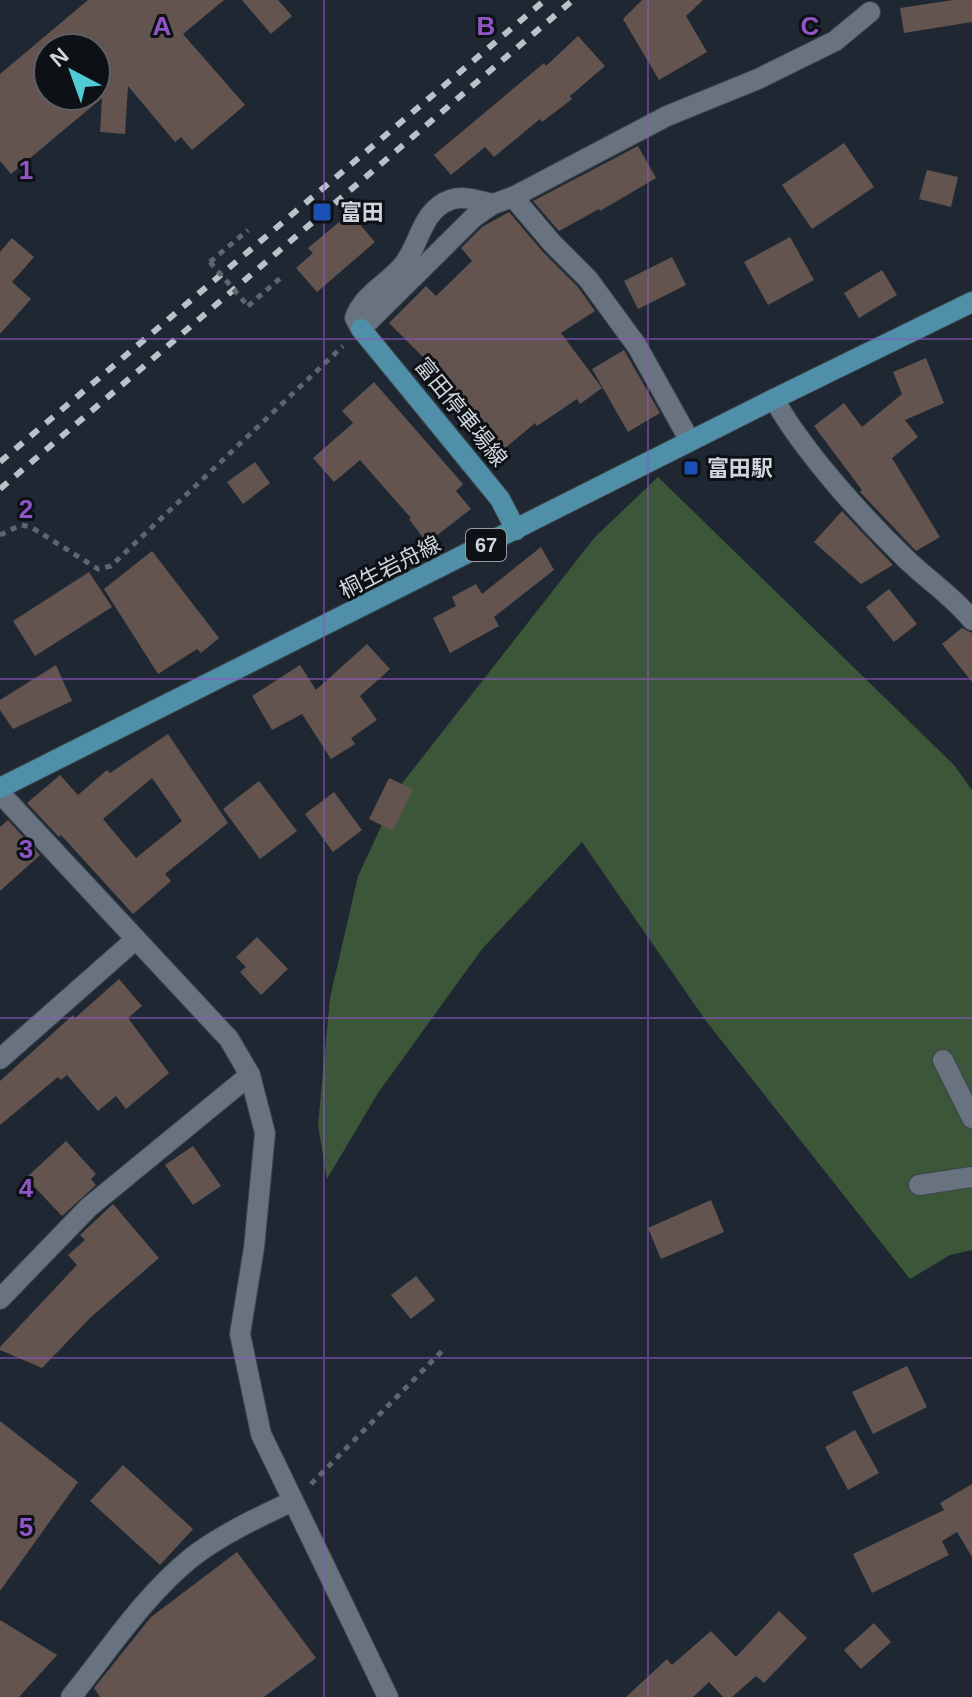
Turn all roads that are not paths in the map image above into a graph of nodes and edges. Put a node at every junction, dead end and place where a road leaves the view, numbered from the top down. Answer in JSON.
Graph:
{"nodes":[{"id":1,"x":870,"y":12,"type":"dead end"},
{"id":2,"x":513,"y":197,"type":"junction"},
{"id":3,"x":493,"y":204,"type":"junction"},
{"id":4,"x":972,"y":302,"type":"edge"},
{"id":5,"x":361,"y":329,"type":"junction"},
{"id":6,"x":774,"y":399,"type":"junction"},
{"id":7,"x":690,"y":441,"type":"junction"},
{"id":8,"x":516,"y":530,"type":"junction"},
{"id":9,"x":972,"y":620,"type":"edge"},
{"id":10,"x":0,"y":790,"type":"edge"},
{"id":11,"x":136,"y":939,"type":"junction"},
{"id":12,"x":0,"y":1059,"type":"edge"},
{"id":13,"x":943,"y":1060,"type":"dead end"},
{"id":14,"x":250,"y":1075,"type":"junction"},
{"id":15,"x":972,"y":1118,"type":"edge"},
{"id":16,"x":972,"y":1177,"type":"edge"},
{"id":17,"x":919,"y":1185,"type":"dead end"},
{"id":18,"x":0,"y":1299,"type":"edge"},
{"id":19,"x":293,"y":1501,"type":"junction"},
{"id":20,"x":71,"y":1697,"type":"edge"},
{"id":21,"x":388,"y":1697,"type":"edge"}],
"edges":[{"from":1,"to":2,"type":"street"},
{"from":2,"to":3,"type":"street"},
{"from":2,"to":7,"type":"street"},
{"from":3,"to":5,"type":"street"},
{"from":3,"to":5,"type":"street"},
{"from":4,"to":6,"type":"main road","name":"桐生岩舟線","number":"67"},
{"from":5,"to":8,"type":"main road","name":"富田停車場線"},
{"from":6,"to":7,"type":"main road","name":"桐生岩舟線","number":"67"},
{"from":6,"to":9,"type":"street"},
{"from":7,"to":8,"type":"main road","name":"桐生岩舟線","number":"67"},
{"from":8,"to":10,"type":"main road","name":"桐生岩舟線","number":"67"},
{"from":10,"to":11,"type":"street"},
{"from":11,"to":12,"type":"street"},
{"from":11,"to":14,"type":"street"},
{"from":13,"to":15,"type":"street"},
{"from":14,"to":18,"type":"street"},
{"from":14,"to":19,"type":"street"},
{"from":16,"to":17,"type":"street"},
{"from":19,"to":20,"type":"street"},
{"from":19,"to":21,"type":"street"}]}
